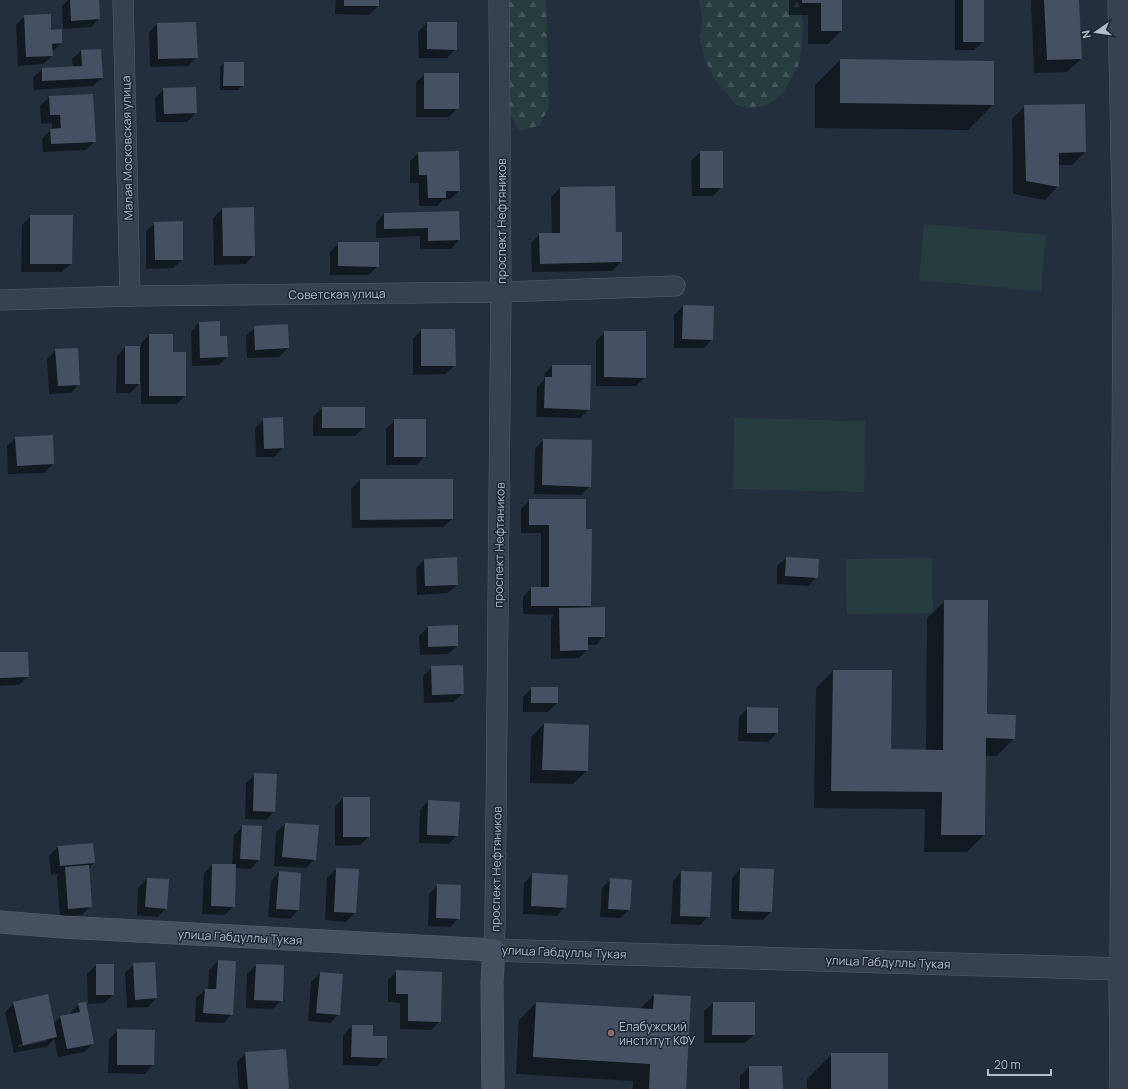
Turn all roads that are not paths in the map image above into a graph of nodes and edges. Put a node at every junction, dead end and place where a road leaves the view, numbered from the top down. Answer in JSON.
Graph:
{"nodes":[{"id":1,"x":123,"y":0,"type":"edge"},
{"id":2,"x":499,"y":0,"type":"edge"},
{"id":3,"x":1118,"y":0,"type":"edge"},
{"id":4,"x":1126,"y":254,"type":"edge"},
{"id":5,"x":675,"y":286,"type":"dead end"},
{"id":6,"x":502,"y":292,"type":"junction"},
{"id":7,"x":130,"y":296,"type":"junction"},
{"id":8,"x":0,"y":300,"type":"edge"},
{"id":9,"x":0,"y":922,"type":"edge"},
{"id":10,"x":494,"y":950,"type":"junction"},
{"id":11,"x":1124,"y":969,"type":"edge"},
{"id":12,"x":493,"y":1089,"type":"edge"},
{"id":13,"x":1120,"y":1089,"type":"edge"}],
"edges":[{"from":1,"to":7,"type":"street","name":"Малая Московская улица"},
{"from":2,"to":6,"type":"street","name":"проспект Нефтяников"},
{"from":3,"to":4,"type":"street"},
{"from":4,"to":11,"type":"street"},
{"from":5,"to":6,"type":"street","name":"Советская улица"},
{"from":6,"to":7,"type":"street","name":"Советская улица"},
{"from":6,"to":10,"type":"street","name":"проспект Нефтяников"},
{"from":7,"to":8,"type":"street","name":"Советская улица"},
{"from":9,"to":10,"type":"main road","name":"улица Габдуллы Тукая"},
{"from":10,"to":11,"type":"street","name":"улица Габдуллы Тукая"},
{"from":10,"to":12,"type":"main road","name":"проспект Нефтяников"},
{"from":11,"to":13,"type":"street"}]}
